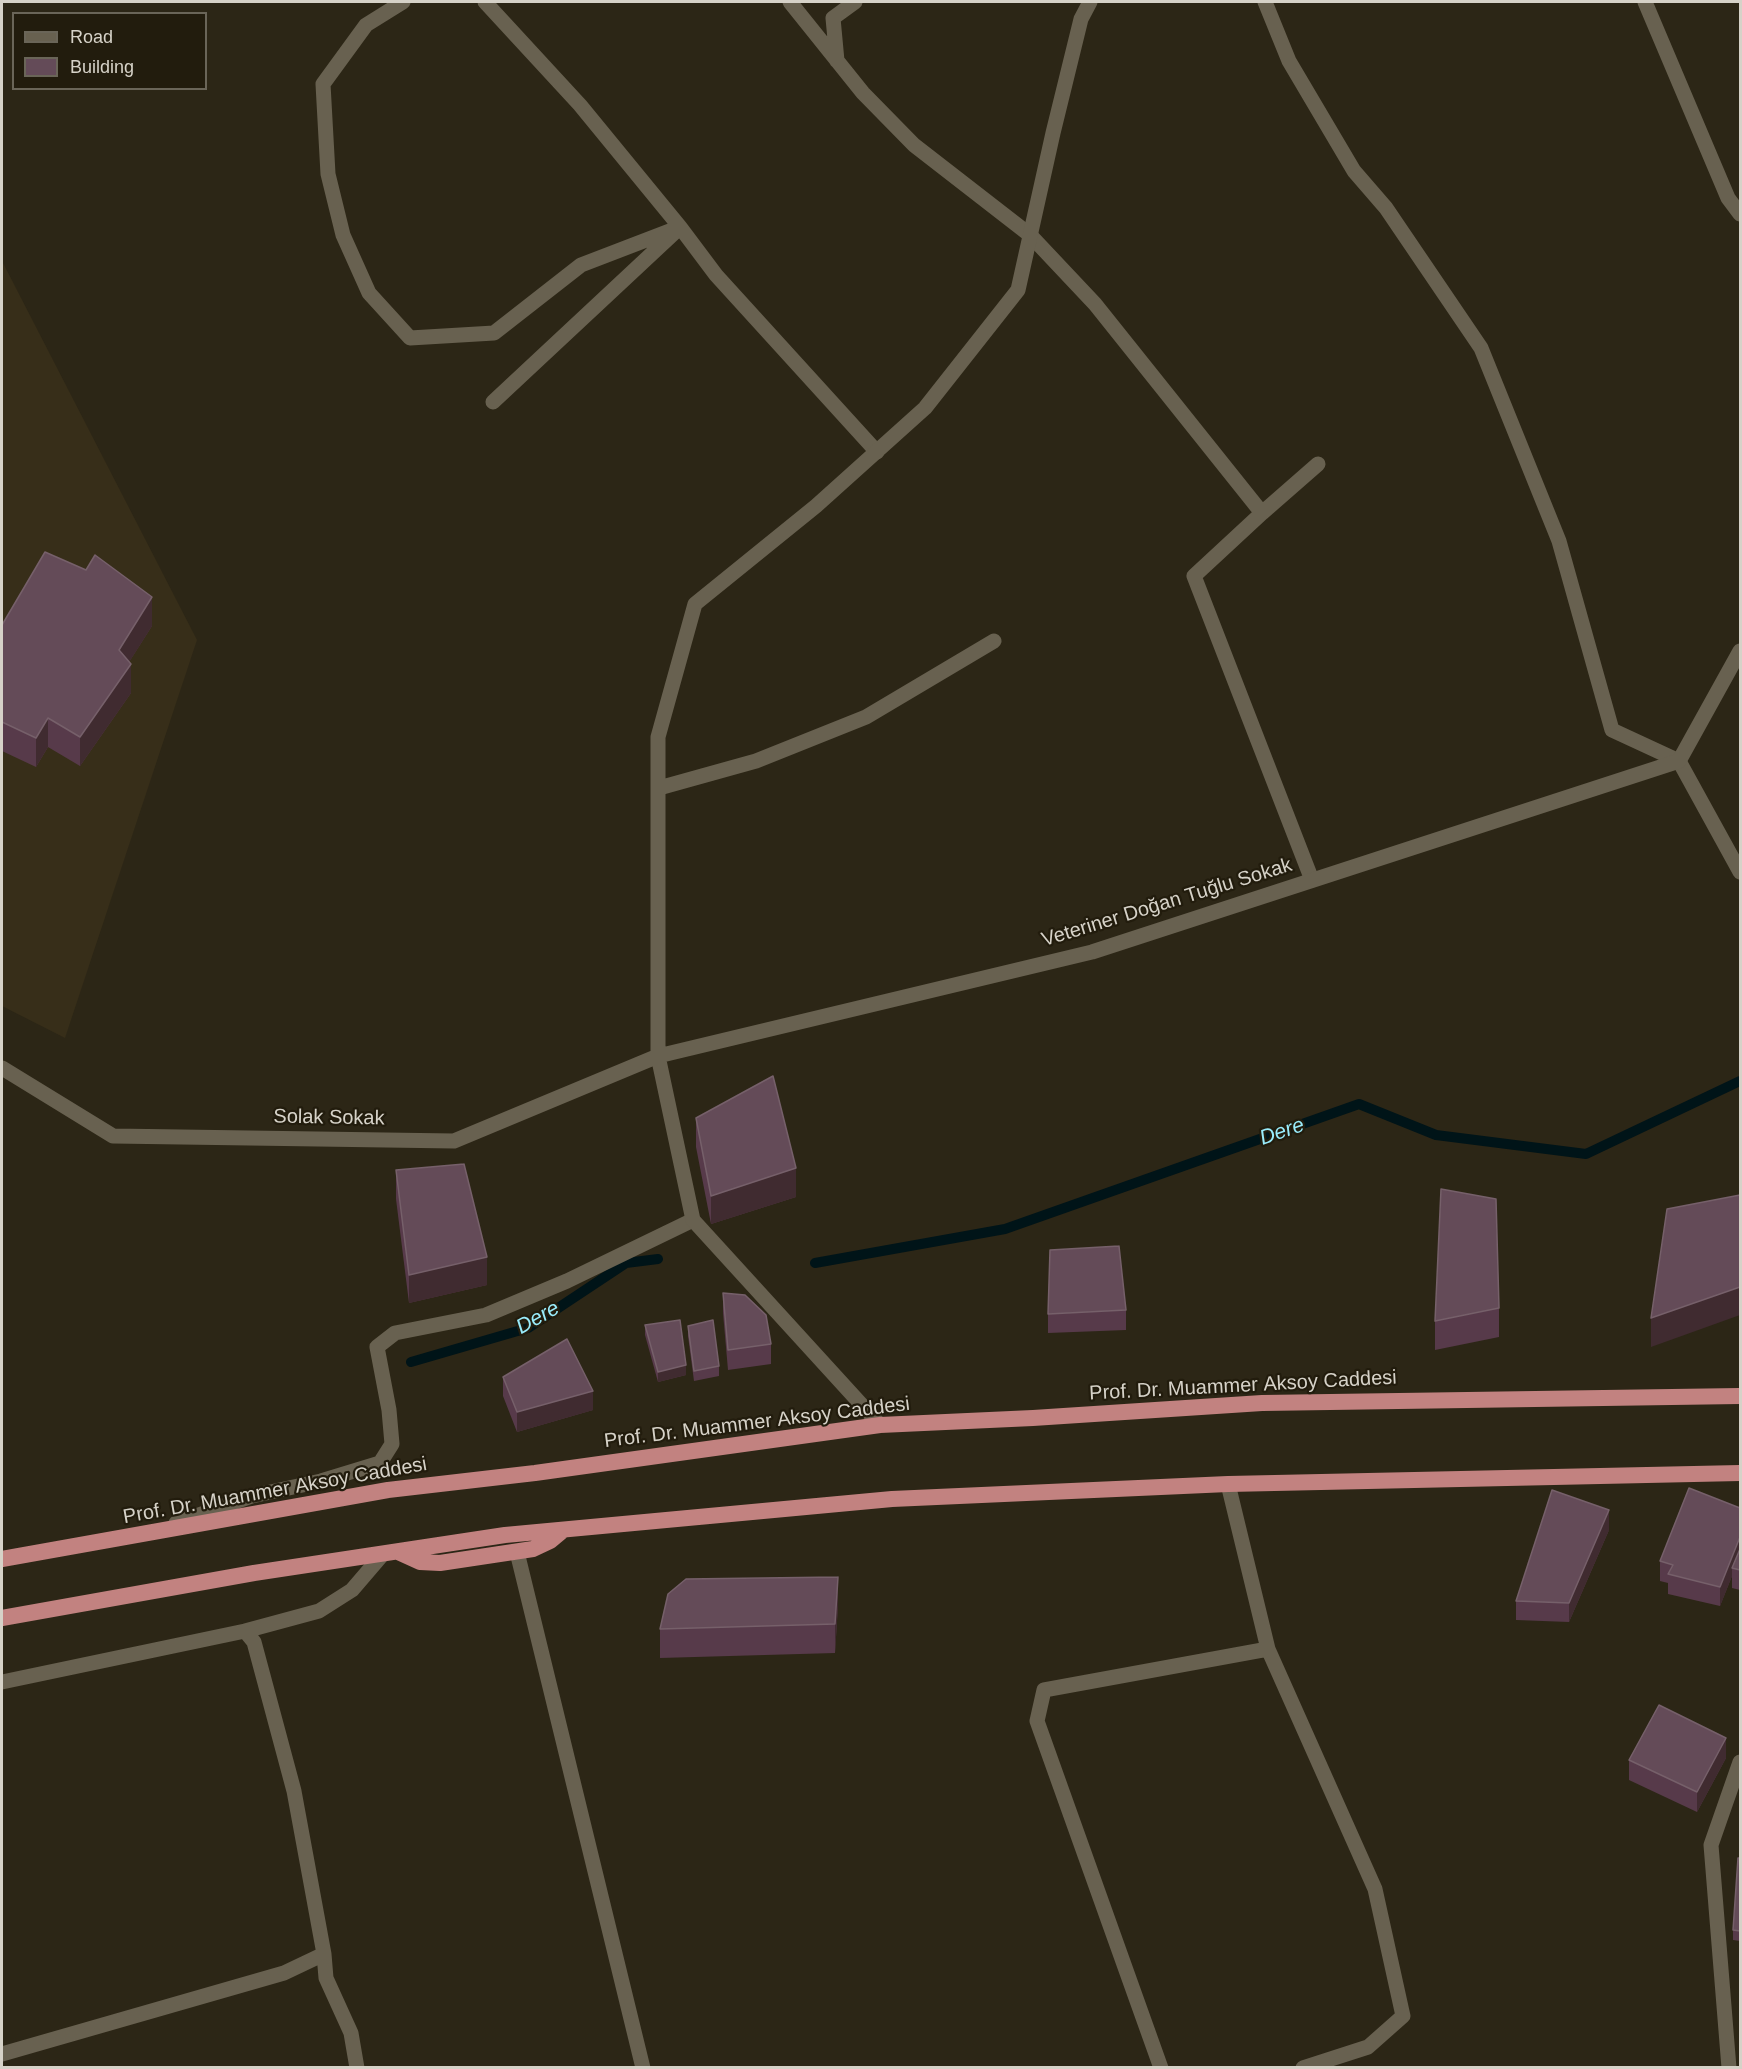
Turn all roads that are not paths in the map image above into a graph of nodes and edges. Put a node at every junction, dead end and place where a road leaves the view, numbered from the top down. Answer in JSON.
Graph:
{"nodes":[{"id":1,"x":403,"y":2,"type":"edge"},
{"id":2,"x":485,"y":2,"type":"edge"},
{"id":3,"x":790,"y":2,"type":"edge"},
{"id":4,"x":855,"y":2,"type":"edge"},
{"id":5,"x":1090,"y":2,"type":"edge"},
{"id":6,"x":1265,"y":2,"type":"edge"},
{"id":7,"x":1645,"y":2,"type":"edge"},
{"id":8,"x":837,"y":61,"type":"junction"},
{"id":9,"x":1740,"y":214,"type":"edge"},
{"id":10,"x":680,"y":227,"type":"junction"},
{"id":11,"x":1030,"y":235,"type":"junction"},
{"id":12,"x":493,"y":402,"type":"dead end"},
{"id":13,"x":877,"y":452,"type":"junction"},
{"id":14,"x":1318,"y":464,"type":"dead end"},
{"id":15,"x":1262,"y":513,"type":"junction"},
{"id":16,"x":994,"y":641,"type":"dead end"},
{"id":17,"x":1740,"y":651,"type":"edge"},
{"id":18,"x":1679,"y":761,"type":"junction"},
{"id":19,"x":659,"y":788,"type":"junction"},
{"id":20,"x":1740,"y":872,"type":"edge"},
{"id":21,"x":1312,"y":880,"type":"junction"},
{"id":22,"x":658,"y":1056,"type":"junction"},
{"id":23,"x":2,"y":1068,"type":"edge"},
{"id":24,"x":693,"y":1220,"type":"junction"},
{"id":25,"x":1740,"y":1396,"type":"edge"},
{"id":26,"x":880,"y":1425,"type":"junction"},
{"id":27,"x":1740,"y":1473,"type":"edge"},
{"id":28,"x":1228,"y":1484,"type":"junction"},
{"id":29,"x":563,"y":1530,"type":"junction"},
{"id":30,"x":141,"y":1535,"type":"junction"},
{"id":31,"x":517,"y":1552,"type":"junction"},
{"id":32,"x":390,"y":1554,"type":"junction"},
{"id":33,"x":2,"y":1559,"type":"edge"},
{"id":34,"x":2,"y":1618,"type":"edge"},
{"id":35,"x":245,"y":1631,"type":"junction"},
{"id":36,"x":1268,"y":1649,"type":"junction"},
{"id":37,"x":2,"y":1682,"type":"edge"},
{"id":38,"x":1740,"y":1762,"type":"edge"},
{"id":39,"x":324,"y":1954,"type":"junction"},
{"id":40,"x":2,"y":2054,"type":"edge"},
{"id":41,"x":357,"y":2067,"type":"edge"},
{"id":42,"x":643,"y":2067,"type":"edge"},
{"id":43,"x":1161,"y":2067,"type":"edge"},
{"id":44,"x":1303,"y":2067,"type":"edge"},
{"id":45,"x":1729,"y":2067,"type":"edge"}],
"edges":[{"from":1,"to":10,"type":"street"},
{"from":2,"to":10,"type":"street"},
{"from":3,"to":8,"type":"street"},
{"from":4,"to":8,"type":"street"},
{"from":5,"to":11,"type":"street"},
{"from":6,"to":18,"type":"street"},
{"from":7,"to":9,"type":"street"},
{"from":8,"to":11,"type":"street"},
{"from":10,"to":12,"type":"street"},
{"from":10,"to":13,"type":"street"},
{"from":11,"to":13,"type":"street"},
{"from":11,"to":15,"type":"street"},
{"from":13,"to":19,"type":"street"},
{"from":14,"to":15,"type":"street"},
{"from":15,"to":21,"type":"street"},
{"from":16,"to":19,"type":"street"},
{"from":17,"to":18,"type":"street"},
{"from":18,"to":20,"type":"street"},
{"from":18,"to":21,"type":"street","name":"Veteriner Doğan Tuğlu Sokak"},
{"from":19,"to":22,"type":"street"},
{"from":21,"to":22,"type":"street","name":"Veteriner Doğan Tuğlu Sokak"},
{"from":22,"to":23,"type":"street","name":"Solak Sokak"},
{"from":22,"to":24,"type":"street"},
{"from":24,"to":26,"type":"street"},
{"from":24,"to":30,"type":"street"},
{"from":25,"to":26,"type":"highway","name":"Prof. Dr. Muammer Aksoy Caddesi"},
{"from":26,"to":30,"type":"highway","name":"Prof. Dr. Muammer Aksoy Caddesi"},
{"from":27,"to":28,"type":"highway"},
{"from":28,"to":29,"type":"highway"},
{"from":28,"to":36,"type":"street"},
{"from":29,"to":31,"type":"highway"},
{"from":29,"to":32,"type":"highway"},
{"from":30,"to":33,"type":"highway","name":"Prof. Dr. Muammer Aksoy Caddesi"},
{"from":31,"to":32,"type":"highway"},
{"from":31,"to":42,"type":"street"},
{"from":32,"to":34,"type":"highway"},
{"from":32,"to":35,"type":"street"},
{"from":35,"to":37,"type":"street"},
{"from":35,"to":39,"type":"street"},
{"from":36,"to":43,"type":"street"},
{"from":36,"to":44,"type":"street"},
{"from":38,"to":45,"type":"street"},
{"from":39,"to":40,"type":"street"},
{"from":39,"to":41,"type":"street"}]}
